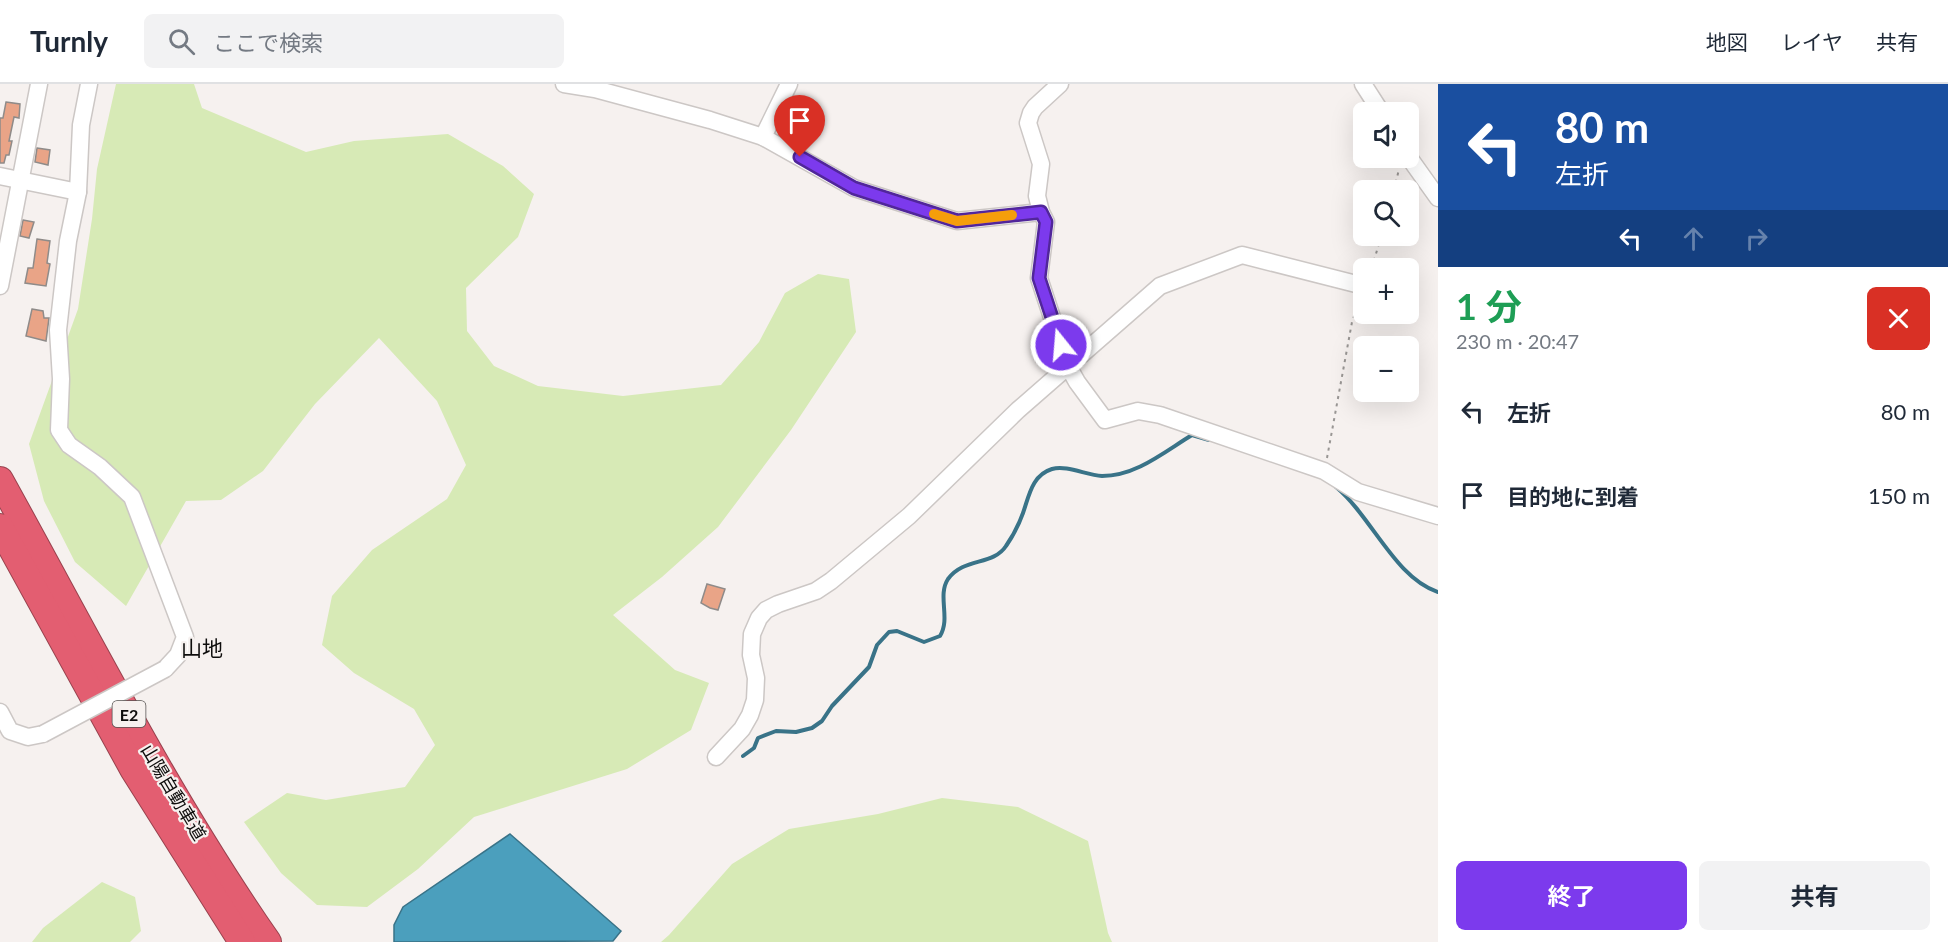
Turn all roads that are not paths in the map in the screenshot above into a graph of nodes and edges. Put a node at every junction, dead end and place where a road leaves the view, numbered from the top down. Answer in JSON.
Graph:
{"nodes":[{"id":1,"x":39,"y":84,"type":"edge"},
{"id":2,"x":89,"y":84,"type":"edge"},
{"id":3,"x":564,"y":84,"type":"edge"},
{"id":4,"x":789,"y":84,"type":"edge"},
{"id":5,"x":1060,"y":84,"type":"edge"},
{"id":6,"x":1363,"y":84,"type":"edge"},
{"id":7,"x":596,"y":87,"type":"edge"},
{"id":8,"x":1375,"y":102,"type":"edge"},
{"id":9,"x":764,"y":137,"type":"junction"},
{"id":10,"x":1410,"y":168,"type":"edge"},
{"id":11,"x":0,"y":176,"type":"edge"},
{"id":12,"x":21,"y":180,"type":"junction"},
{"id":13,"x":78,"y":192,"type":"junction"},
{"id":14,"x":1438,"y":198,"type":"edge"},
{"id":15,"x":1041,"y":212,"type":"junction"},
{"id":16,"x":1353,"y":283,"type":"edge"},
{"id":17,"x":0,"y":286,"type":"edge"},
{"id":18,"x":1068,"y":366,"type":"junction"},
{"id":19,"x":0,"y":480,"type":"edge"},
{"id":20,"x":1438,"y":516,"type":"edge"},
{"id":21,"x":0,"y":527,"type":"edge"},
{"id":22,"x":0,"y":712,"type":"edge"},
{"id":23,"x":716,"y":757,"type":"dead end"},
{"id":24,"x":242,"y":942,"type":"edge"},
{"id":25,"x":268,"y":942,"type":"edge"}],
"edges":[{"from":1,"to":12,"type":"street"},
{"from":2,"to":13,"type":"street"},
{"from":3,"to":7,"type":"street"},
{"from":4,"to":9,"type":"street"},
{"from":5,"to":15,"type":"street"},
{"from":6,"to":8,"type":"street"},
{"from":7,"to":9,"type":"street"},
{"from":9,"to":15,"type":"street"},
{"from":10,"to":14,"type":"street"},
{"from":11,"to":12,"type":"street"},
{"from":12,"to":13,"type":"street"},
{"from":12,"to":17,"type":"street"},
{"from":13,"to":22,"type":"street","bridge":true},
{"from":15,"to":18,"type":"street"},
{"from":16,"to":18,"type":"street"},
{"from":18,"to":20,"type":"street"},
{"from":18,"to":23,"type":"street"},
{"from":19,"to":25,"type":"highway","name":"山陽自動車道","number":"E2"},
{"from":21,"to":24,"type":"highway","name":"山陽自動車道","number":"E2"}]}
